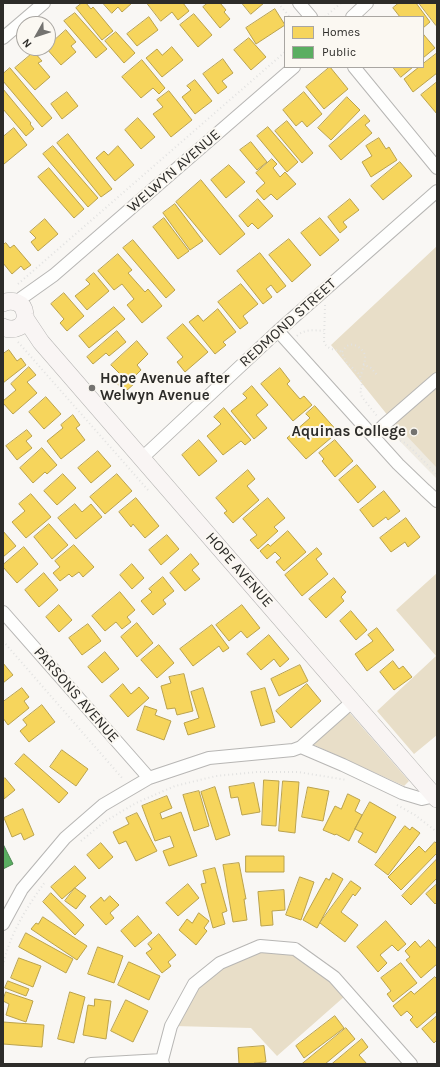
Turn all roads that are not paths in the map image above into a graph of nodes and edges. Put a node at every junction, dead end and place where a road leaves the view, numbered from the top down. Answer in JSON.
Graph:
{"nodes":[{"id":1,"x":44,"y":3,"type":"edge"},
{"id":2,"x":299,"y":3,"type":"edge"},
{"id":3,"x":367,"y":3,"type":"edge"},
{"id":4,"x":310,"y":16,"type":"edge"},
{"id":5,"x":353,"y":16,"type":"edge"},
{"id":6,"x":3,"y":38,"type":"edge"},
{"id":7,"x":293,"y":68,"type":"edge"},
{"id":8,"x":355,"y":68,"type":"edge"},
{"id":9,"x":437,"y":168,"type":"edge"},
{"id":10,"x":437,"y":191,"type":"edge"},
{"id":11,"x":12,"y":317,"type":"edge"},
{"id":12,"x":278,"y":330,"type":"junction"},
{"id":13,"x":437,"y":379,"type":"edge"},
{"id":14,"x":373,"y":436,"type":"junction"},
{"id":15,"x":142,"y":458,"type":"junction"},
{"id":16,"x":437,"y":500,"type":"edge"},
{"id":17,"x":3,"y":612,"type":"edge"},
{"id":18,"x":353,"y":701,"type":"junction"},
{"id":19,"x":301,"y":747,"type":"junction"},
{"id":20,"x":149,"y":778,"type":"junction"},
{"id":21,"x":436,"y":797,"type":"edge"},
{"id":22,"x":3,"y":924,"type":"edge"},
{"id":23,"x":162,"y":1062,"type":"edge"},
{"id":24,"x":91,"y":1064,"type":"edge"},
{"id":25,"x":411,"y":1064,"type":"edge"}],
"edges":[{"from":1,"to":6,"type":"street"},
{"from":2,"to":4,"type":"street"},
{"from":3,"to":5,"type":"street"},
{"from":7,"to":11,"type":"street","name":"WELWYN AVENUE"},
{"from":8,"to":9,"type":"street"},
{"from":10,"to":12,"type":"street","name":"REDMOND STREET"},
{"from":11,"to":15,"type":"street","name":"HOPE AVENUE"},
{"from":12,"to":14,"type":"street"},
{"from":12,"to":15,"type":"street","name":"REDMOND STREET"},
{"from":13,"to":14,"type":"street"},
{"from":14,"to":16,"type":"street"},
{"from":15,"to":18,"type":"street","name":"HOPE AVENUE"},
{"from":17,"to":20,"type":"street","name":"PARSONS AVENUE"},
{"from":18,"to":19,"type":"street"},
{"from":18,"to":21,"type":"street","name":"HOPE AVENUE"},
{"from":19,"to":20,"type":"street"},
{"from":19,"to":21,"type":"street"},
{"from":20,"to":22,"type":"street"},
{"from":23,"to":24,"type":"street"},
{"from":23,"to":25,"type":"street"}]}
